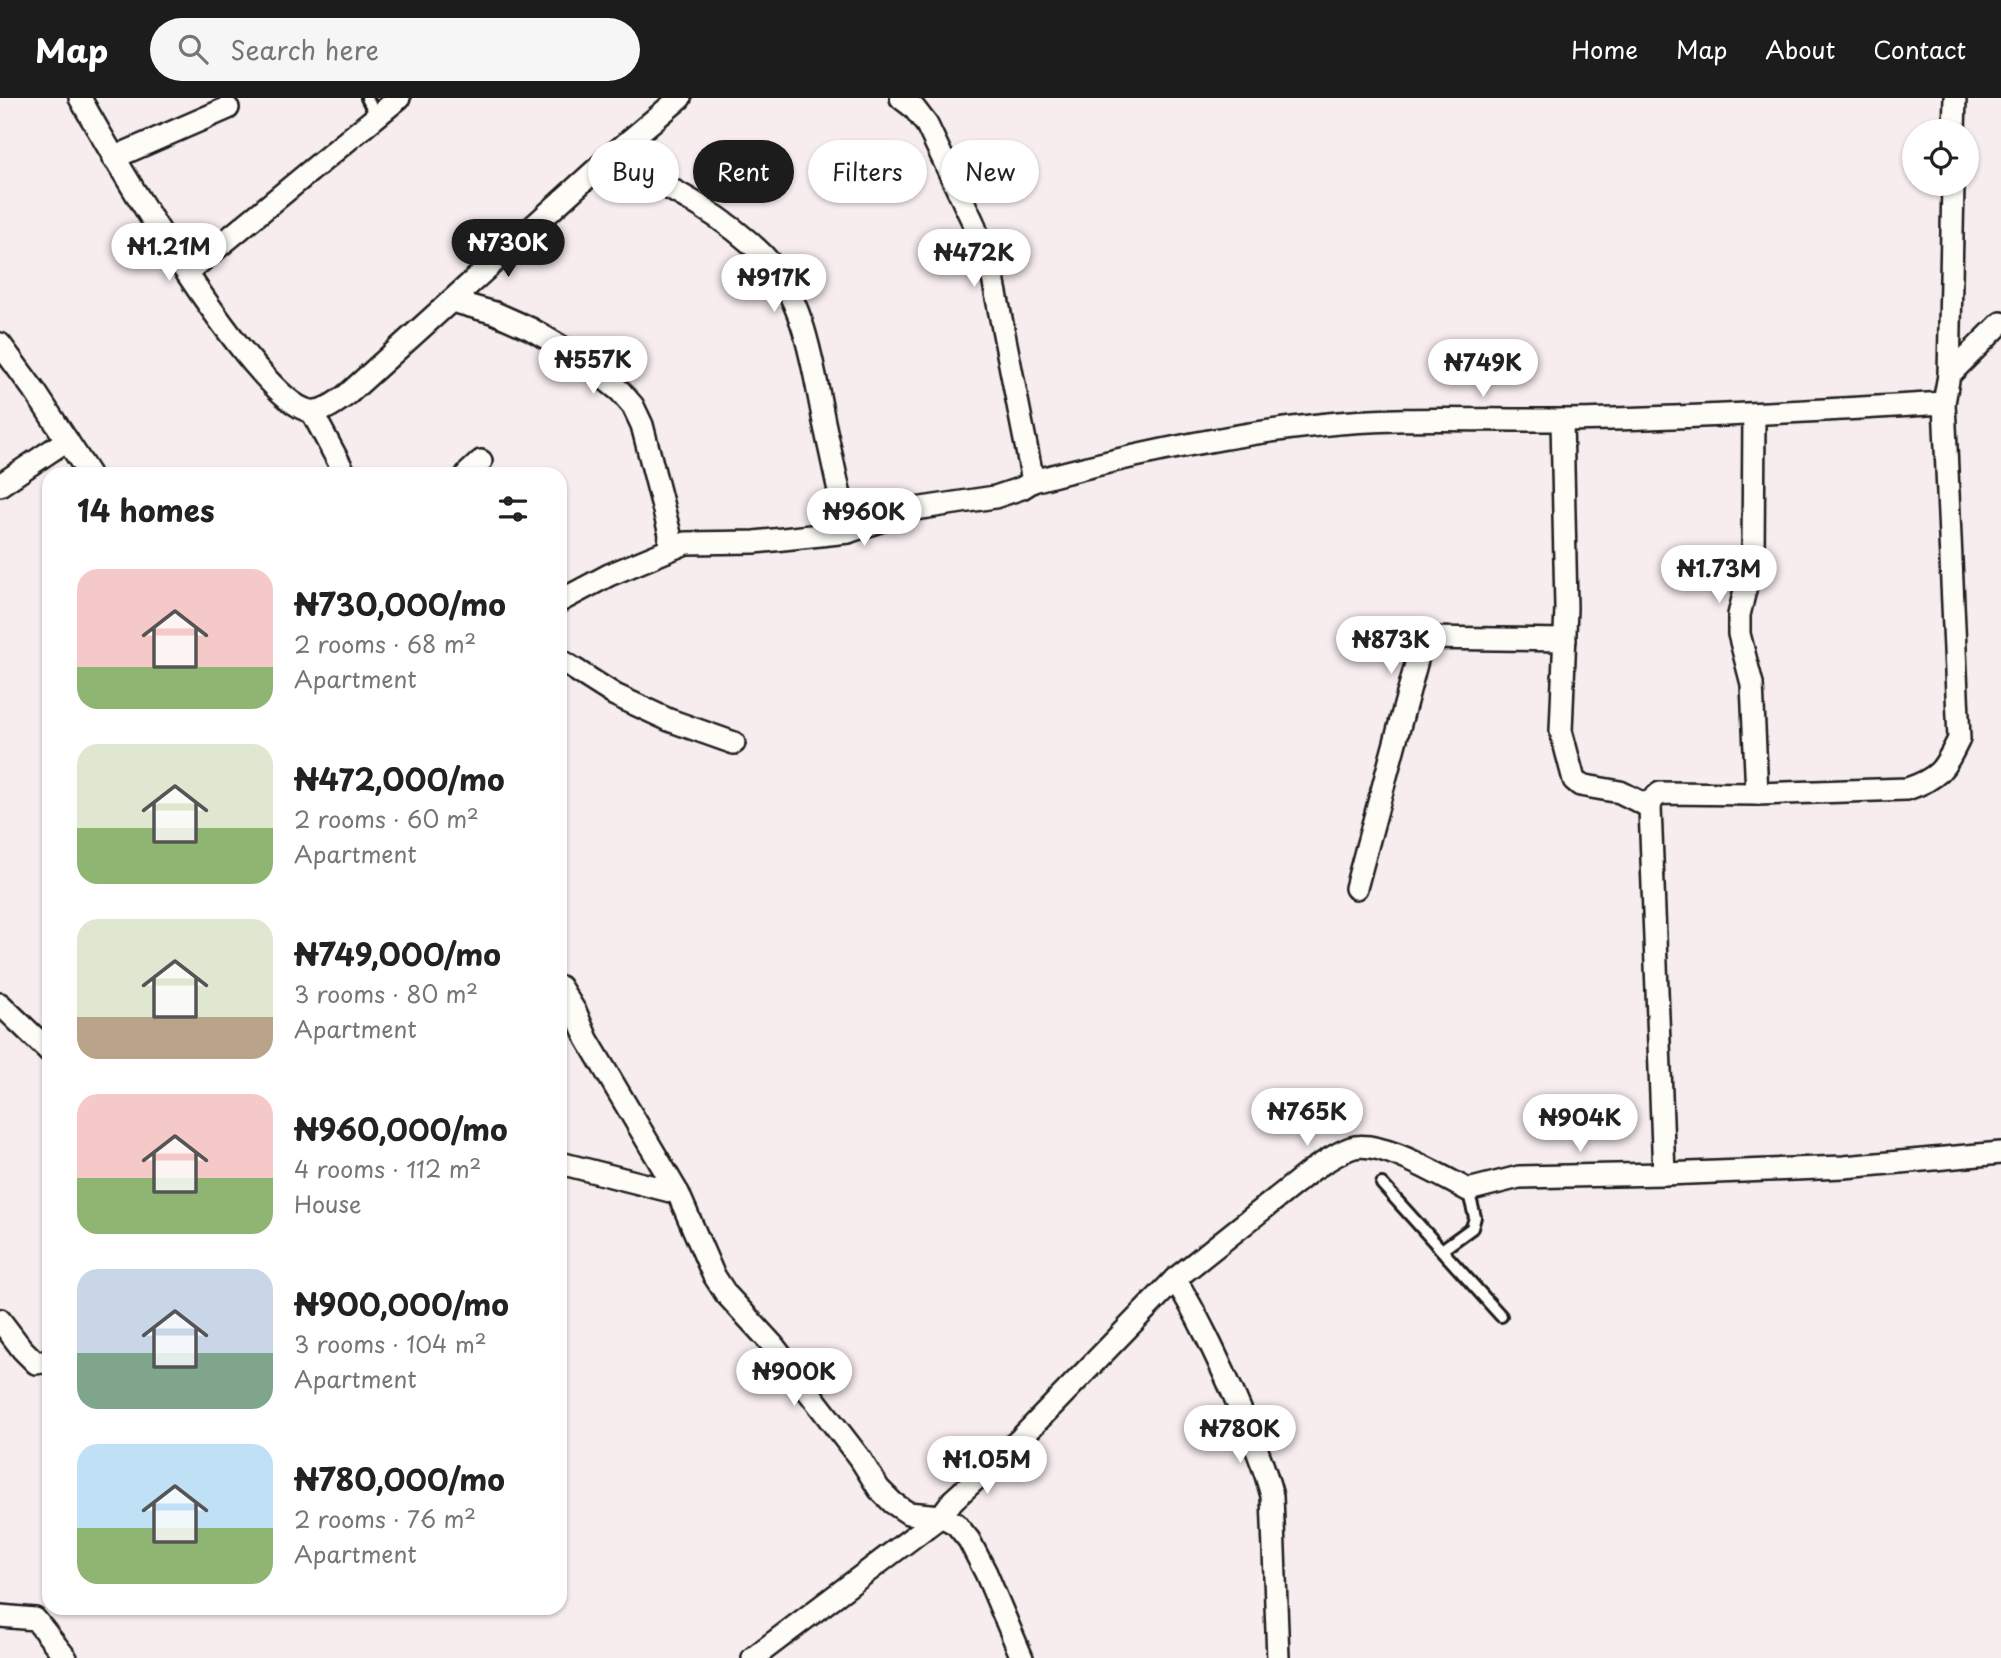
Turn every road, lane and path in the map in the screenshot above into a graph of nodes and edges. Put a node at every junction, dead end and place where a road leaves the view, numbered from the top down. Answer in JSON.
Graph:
{"nodes":[{"id":1,"x":80,"y":98,"type":"edge"},
{"id":2,"x":399,"y":98,"type":"edge"},
{"id":3,"x":680,"y":98,"type":"edge"},
{"id":4,"x":901,"y":98,"type":"edge"},
{"id":5,"x":1955,"y":98,"type":"edge"},
{"id":6,"x":372,"y":107,"type":"edge"},
{"id":7,"x":228,"y":108,"type":"dead end"},
{"id":8,"x":1954,"y":119,"type":"edge"},
{"id":9,"x":630,"y":140,"type":"edge"},
{"id":10,"x":113,"y":158,"type":"junction"},
{"id":11,"x":588,"y":177,"type":"edge"},
{"id":12,"x":679,"y":195,"type":"edge"},
{"id":13,"x":1953,"y":196,"type":"edge"},
{"id":14,"x":188,"y":272,"type":"junction"},
{"id":15,"x":452,"y":301,"type":"junction"},
{"id":16,"x":2001,"y":323,"type":"edge"},
{"id":17,"x":0,"y":344,"type":"edge"},
{"id":18,"x":1949,"y":375,"type":"junction"},
{"id":19,"x":1944,"y":403,"type":"junction"},
{"id":20,"x":312,"y":412,"type":"junction"},
{"id":21,"x":1754,"y":416,"type":"junction"},
{"id":22,"x":1562,"y":420,"type":"junction"},
{"id":23,"x":66,"y":440,"type":"junction"},
{"id":24,"x":84,"y":467,"type":"edge"},
{"id":25,"x":342,"y":467,"type":"edge"},
{"id":26,"x":1033,"y":481,"type":"junction"},
{"id":27,"x":0,"y":485,"type":"edge"},
{"id":28,"x":848,"y":531,"type":"junction"},
{"id":29,"x":670,"y":548,"type":"junction"},
{"id":30,"x":567,"y":597,"type":"edge"},
{"id":31,"x":1565,"y":640,"type":"junction"},
{"id":32,"x":567,"y":664,"type":"edge"},
{"id":33,"x":733,"y":743,"type":"dead end"},
{"id":34,"x":1757,"y":794,"type":"junction"},
{"id":35,"x":1650,"y":807,"type":"junction"},
{"id":36,"x":1356,"y":888,"type":"dead end"},
{"id":37,"x":567,"y":998,"type":"edge"},
{"id":38,"x":0,"y":1004,"type":"edge"},
{"id":39,"x":42,"y":1044,"type":"edge"},
{"id":40,"x":2001,"y":1153,"type":"edge"},
{"id":41,"x":567,"y":1165,"type":"edge"},
{"id":42,"x":1664,"y":1174,"type":"junction"},
{"id":43,"x":1382,"y":1184,"type":"dead end"},
{"id":44,"x":1474,"y":1189,"type":"junction"},
{"id":45,"x":678,"y":1193,"type":"junction"},
{"id":46,"x":1443,"y":1249,"type":"junction"},
{"id":47,"x":1175,"y":1279,"type":"junction"},
{"id":48,"x":1501,"y":1316,"type":"dead end"},
{"id":49,"x":0,"y":1320,"type":"edge"},
{"id":50,"x":42,"y":1362,"type":"edge"},
{"id":51,"x":941,"y":1516,"type":"junction"},
{"id":52,"x":0,"y":1616,"type":"edge"},
{"id":53,"x":66,"y":1658,"type":"edge"},
{"id":54,"x":752,"y":1658,"type":"edge"},
{"id":55,"x":1022,"y":1658,"type":"edge"},
{"id":56,"x":1278,"y":1658,"type":"edge"}],
"edges":[{"from":1,"to":10,"type":"street"},
{"from":2,"to":6,"type":"street"},
{"from":3,"to":9,"type":"street"},
{"from":4,"to":26,"type":"street"},
{"from":5,"to":8,"type":"street"},
{"from":6,"to":14,"type":"street"},
{"from":7,"to":10,"type":"street"},
{"from":10,"to":14,"type":"street"},
{"from":11,"to":15,"type":"street"},
{"from":12,"to":28,"type":"street"},
{"from":13,"to":18,"type":"street"},
{"from":14,"to":20,"type":"street"},
{"from":15,"to":20,"type":"street"},
{"from":15,"to":29,"type":"street"},
{"from":16,"to":18,"type":"street"},
{"from":17,"to":23,"type":"street"},
{"from":18,"to":19,"type":"street"},
{"from":19,"to":21,"type":"street"},
{"from":19,"to":34,"type":"street"},
{"from":20,"to":25,"type":"street"},
{"from":21,"to":22,"type":"street"},
{"from":21,"to":34,"type":"street"},
{"from":22,"to":26,"type":"street"},
{"from":22,"to":31,"type":"street"},
{"from":23,"to":24,"type":"street"},
{"from":23,"to":27,"type":"street"},
{"from":26,"to":28,"type":"street"},
{"from":28,"to":29,"type":"street"},
{"from":29,"to":30,"type":"street"},
{"from":31,"to":35,"type":"street"},
{"from":31,"to":36,"type":"street"},
{"from":32,"to":33,"type":"street"},
{"from":34,"to":35,"type":"street"},
{"from":35,"to":42,"type":"street"},
{"from":37,"to":45,"type":"street"},
{"from":38,"to":39,"type":"street"},
{"from":40,"to":42,"type":"street"},
{"from":41,"to":45,"type":"street"},
{"from":42,"to":44,"type":"street"},
{"from":43,"to":46,"type":"lane"},
{"from":44,"to":46,"type":"lane"},
{"from":44,"to":47,"type":"street"},
{"from":45,"to":51,"type":"street"},
{"from":46,"to":48,"type":"lane"},
{"from":47,"to":51,"type":"street"},
{"from":47,"to":56,"type":"street"},
{"from":49,"to":50,"type":"street"},
{"from":51,"to":54,"type":"street"},
{"from":51,"to":55,"type":"street"},
{"from":52,"to":53,"type":"street"}]}
